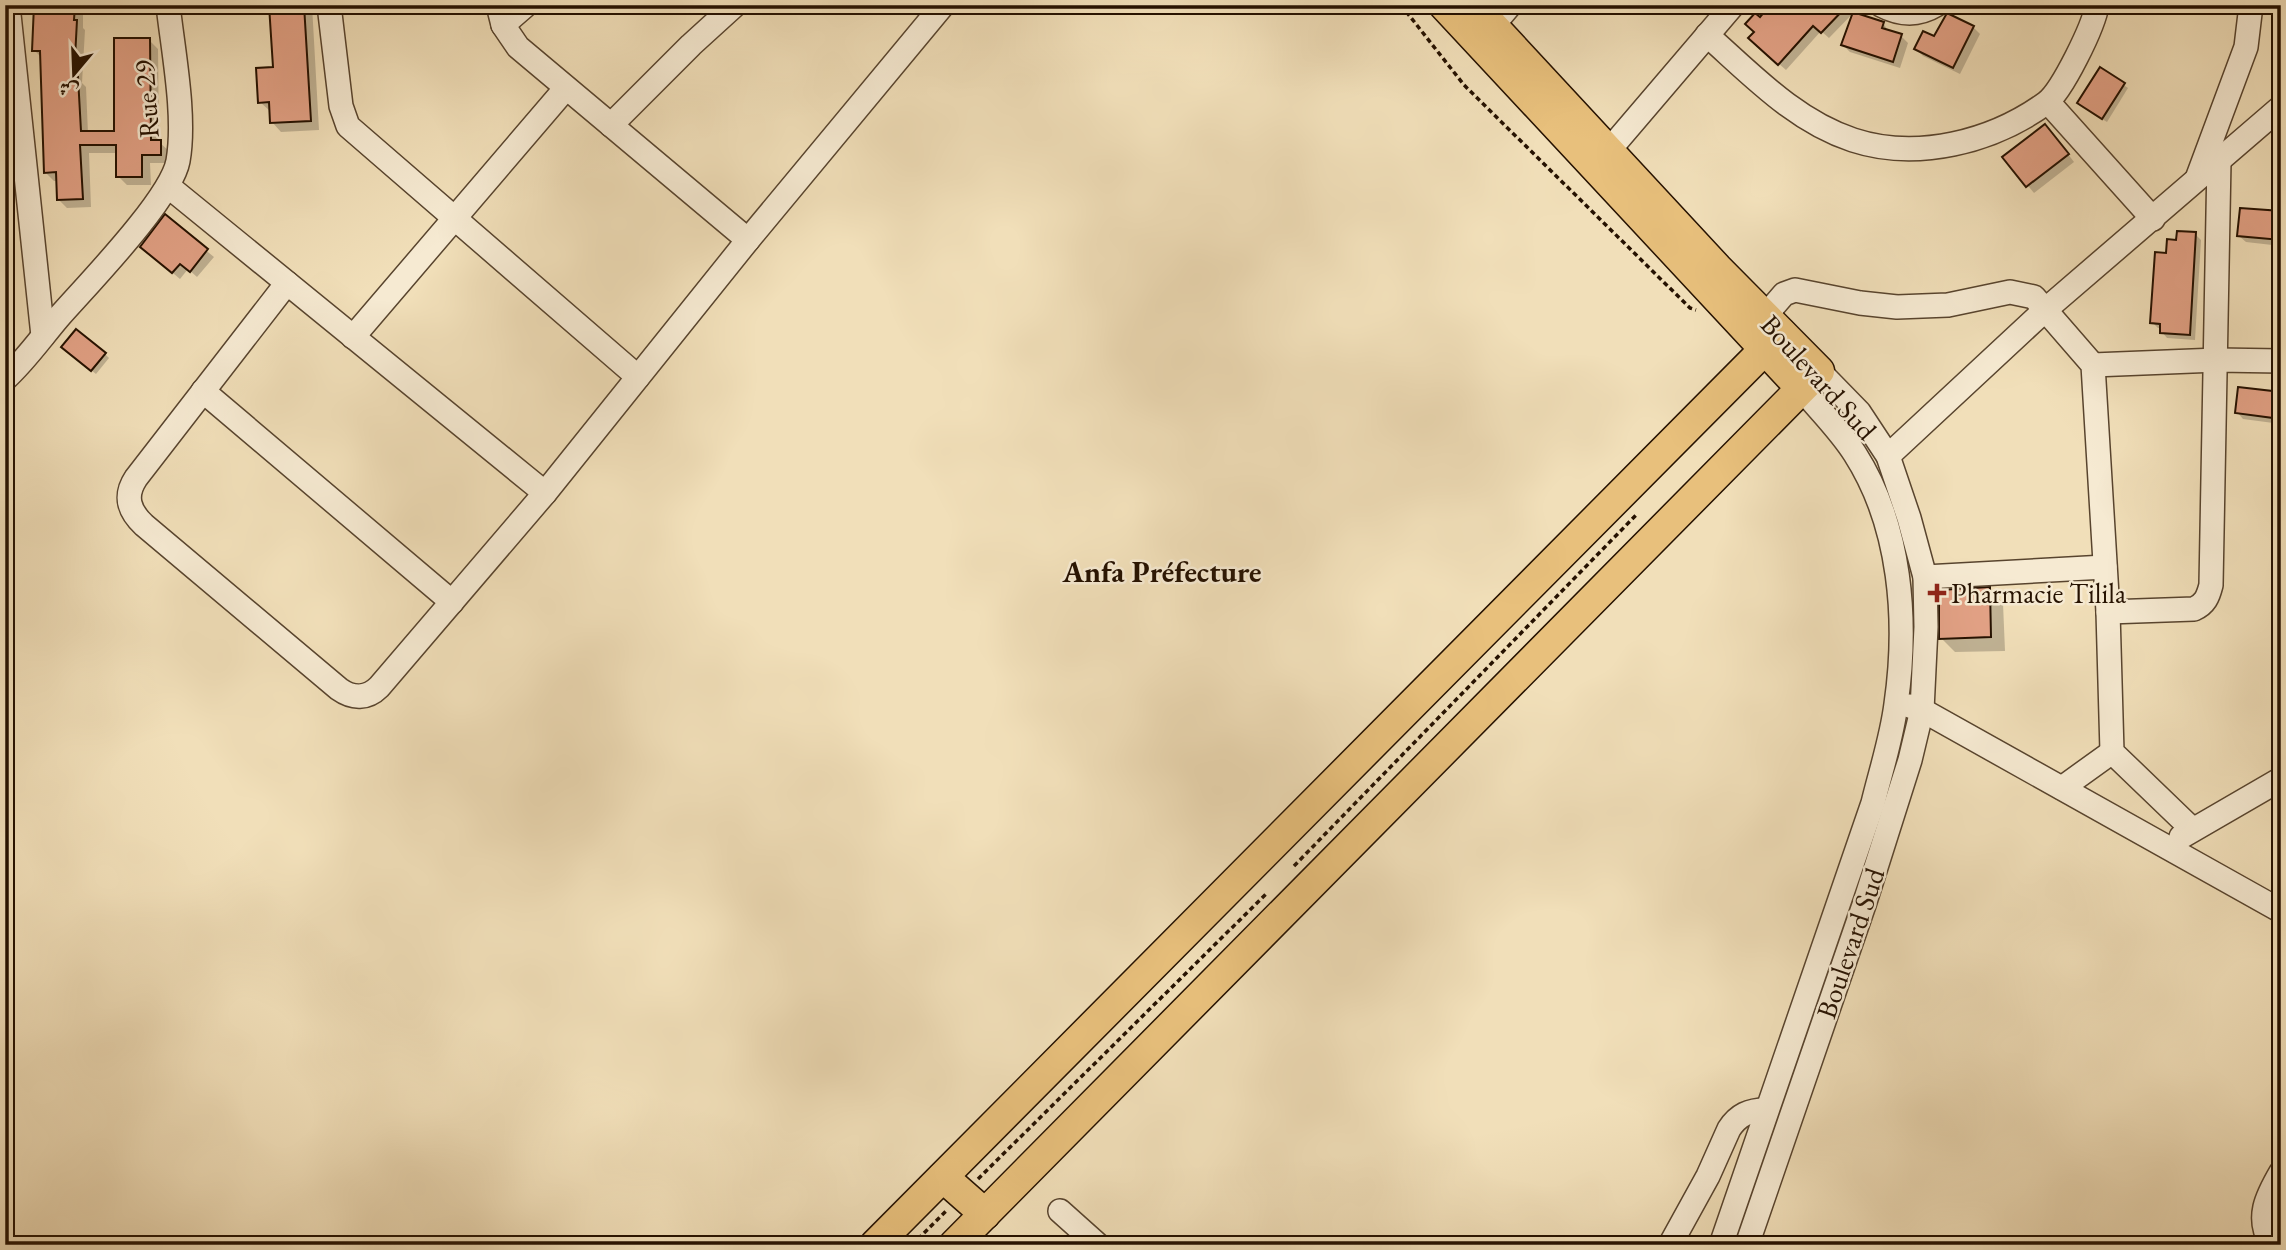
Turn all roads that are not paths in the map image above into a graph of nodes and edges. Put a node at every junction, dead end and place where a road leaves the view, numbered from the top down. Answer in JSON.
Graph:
{"nodes":[{"id":1,"x":8,"y":5,"type":"edge"},
{"id":2,"x":168,"y":5,"type":"edge"},
{"id":3,"x":330,"y":5,"type":"edge"},
{"id":4,"x":526,"y":5,"type":"edge"},
{"id":5,"x":734,"y":5,"type":"edge"},
{"id":6,"x":943,"y":5,"type":"edge"},
{"id":7,"x":1444,"y":5,"type":"edge"},
{"id":8,"x":1733,"y":5,"type":"edge"},
{"id":9,"x":1881,"y":5,"type":"edge"},
{"id":10,"x":1937,"y":5,"type":"edge"},
{"id":11,"x":2097,"y":5,"type":"edge"},
{"id":12,"x":2251,"y":5,"type":"edge"},
{"id":13,"x":501,"y":15,"type":"edge"},
{"id":14,"x":1488,"y":20,"type":"edge"},
{"id":15,"x":1707,"y":35,"type":"junction"},
{"id":16,"x":566,"y":88,"type":"junction"},
{"id":17,"x":2048,"y":102,"type":"junction"},
{"id":18,"x":2281,"y":107,"type":"edge"},
{"id":19,"x":611,"y":125,"type":"junction"},
{"id":20,"x":1602,"y":160,"type":"junction"},
{"id":21,"x":2220,"y":161,"type":"junction"},
{"id":22,"x":2197,"y":179,"type":"junction"},
{"id":23,"x":168,"y":186,"type":"junction"},
{"id":24,"x":455,"y":218,"type":"junction"},
{"id":25,"x":2153,"y":219,"type":"junction"},
{"id":26,"x":748,"y":240,"type":"junction"},
{"id":27,"x":287,"y":283,"type":"junction"},
{"id":28,"x":2044,"y":311,"type":"junction"},
{"id":29,"x":1770,"y":333,"type":"junction"},
{"id":30,"x":43,"y":336,"type":"junction"},
{"id":31,"x":353,"y":337,"type":"junction"},
{"id":32,"x":2217,"y":360,"type":"junction"},
{"id":33,"x":2281,"y":361,"type":"edge"},
{"id":34,"x":2093,"y":365,"type":"junction"},
{"id":35,"x":638,"y":377,"type":"junction"},
{"id":36,"x":5,"y":379,"type":"edge"},
{"id":37,"x":1810,"y":380,"type":"junction"},
{"id":38,"x":203,"y":391,"type":"junction"},
{"id":39,"x":1888,"y":456,"type":"junction"},
{"id":40,"x":545,"y":492,"type":"junction"},
{"id":41,"x":2105,"y":567,"type":"junction"},
{"id":42,"x":1925,"y":577,"type":"junction"},
{"id":43,"x":452,"y":602,"type":"junction"},
{"id":44,"x":2108,"y":612,"type":"junction"},
{"id":45,"x":1897,"y":702,"type":"junction"},
{"id":46,"x":1922,"y":710,"type":"junction"},
{"id":47,"x":2112,"y":752,"type":"junction"},
{"id":48,"x":2281,"y":779,"type":"edge"},
{"id":49,"x":2062,"y":788,"type":"junction"},
{"id":50,"x":2192,"y":829,"type":"junction"},
{"id":51,"x":2167,"y":847,"type":"junction"},
{"id":52,"x":2281,"y":911,"type":"edge"},
{"id":53,"x":1766,"y":1110,"type":"junction"},
{"id":54,"x":2281,"y":1171,"type":"edge"},
{"id":55,"x":953,"y":1185,"type":"junction"},
{"id":56,"x":1060,"y":1211,"type":"dead end"},
{"id":57,"x":985,"y":1214,"type":"junction"},
{"id":58,"x":875,"y":1245,"type":"edge"},
{"id":59,"x":954,"y":1245,"type":"edge"},
{"id":60,"x":1098,"y":1245,"type":"edge"},
{"id":61,"x":1670,"y":1245,"type":"edge"},
{"id":62,"x":1721,"y":1245,"type":"edge"},
{"id":63,"x":1747,"y":1245,"type":"edge"},
{"id":64,"x":2272,"y":1245,"type":"edge"}],
"edges":[{"from":1,"to":30,"type":"street"},
{"from":2,"to":23,"type":"street","name":"Rue 29"},
{"from":3,"to":24,"type":"street"},
{"from":4,"to":13,"type":"street"},
{"from":5,"to":19,"type":"street"},
{"from":6,"to":26,"type":"street"},
{"from":7,"to":14,"type":"main road","name":"Boulevard Sud"},
{"from":8,"to":15,"type":"street"},
{"from":9,"to":10,"type":"street"},
{"from":11,"to":17,"type":"street"},
{"from":12,"to":22,"type":"street"},
{"from":13,"to":16,"type":"street"},
{"from":14,"to":20,"type":"main road","name":"Boulevard Sud"},
{"from":15,"to":17,"type":"street"},
{"from":15,"to":20,"type":"street"},
{"from":16,"to":19,"type":"street"},
{"from":16,"to":24,"type":"street"},
{"from":17,"to":25,"type":"street"},
{"from":18,"to":21,"type":"street"},
{"from":19,"to":26,"type":"street"},
{"from":20,"to":29,"type":"main road","name":"Boulevard Sud"},
{"from":21,"to":22,"type":"street"},
{"from":21,"to":32,"type":"street"},
{"from":22,"to":25,"type":"street"},
{"from":23,"to":27,"type":"street"},
{"from":23,"to":30,"type":"street","name":"Rue 29"},
{"from":24,"to":31,"type":"street"},
{"from":24,"to":35,"type":"street"},
{"from":25,"to":28,"type":"street"},
{"from":26,"to":35,"type":"street"},
{"from":27,"to":31,"type":"street"},
{"from":27,"to":38,"type":"street"},
{"from":28,"to":29,"type":"street"},
{"from":28,"to":34,"type":"street"},
{"from":28,"to":39,"type":"street"},
{"from":29,"to":37,"type":"main road","name":"Boulevard Sud"},
{"from":29,"to":55,"type":"main road"},
{"from":30,"to":36,"type":"street","name":"Rue 29"},
{"from":31,"to":40,"type":"street"},
{"from":32,"to":33,"type":"street"},
{"from":32,"to":34,"type":"street"},
{"from":32,"to":44,"type":"street"},
{"from":34,"to":41,"type":"street"},
{"from":35,"to":40,"type":"street"},
{"from":37,"to":39,"type":"street","name":"Boulevard Sud"},
{"from":37,"to":45,"type":"street","name":"Boulevard Sud"},
{"from":37,"to":57,"type":"main road"},
{"from":38,"to":43,"type":"street"},
{"from":38,"to":43,"type":"street"},
{"from":39,"to":42,"type":"street","name":"Boulevard Sud"},
{"from":40,"to":43,"type":"street"},
{"from":41,"to":42,"type":"street"},
{"from":41,"to":44,"type":"street"},
{"from":42,"to":46,"type":"street","name":"Boulevard Sud"},
{"from":44,"to":47,"type":"street"},
{"from":45,"to":46,"type":"street"},
{"from":45,"to":53,"type":"street","name":"Boulevard Sud"},
{"from":46,"to":49,"type":"street"},
{"from":46,"to":63,"type":"street","name":"Boulevard Sud"},
{"from":47,"to":49,"type":"street"},
{"from":47,"to":50,"type":"street"},
{"from":48,"to":50,"type":"street"},
{"from":49,"to":51,"type":"street"},
{"from":50,"to":51,"type":"street"},
{"from":51,"to":52,"type":"street"},
{"from":53,"to":61,"type":"street"},
{"from":53,"to":62,"type":"street","name":"Boulevard Sud"},
{"from":54,"to":64,"type":"street"},
{"from":55,"to":57,"type":"main road"},
{"from":55,"to":58,"type":"main road"},
{"from":56,"to":60,"type":"street"},
{"from":57,"to":59,"type":"main road"}]}
